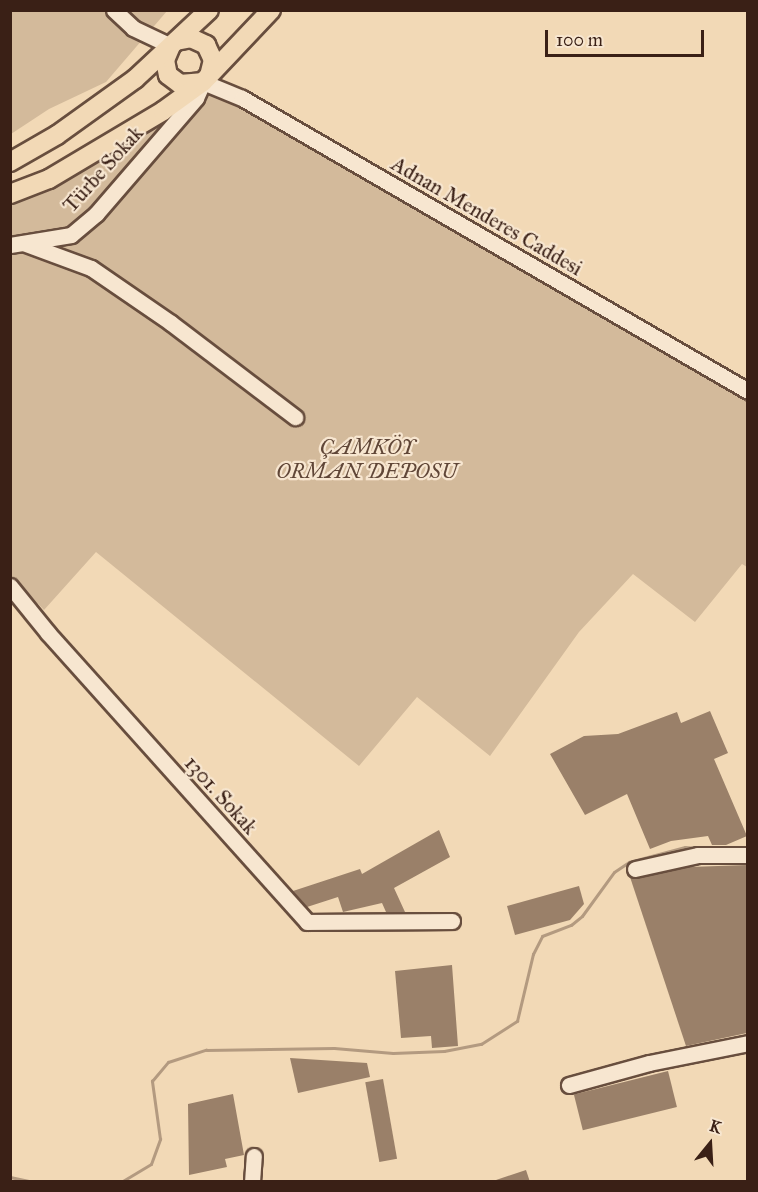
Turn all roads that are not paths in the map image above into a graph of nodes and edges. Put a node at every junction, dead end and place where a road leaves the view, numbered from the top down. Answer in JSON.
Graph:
{"nodes":[{"id":1,"x":114,"y":10,"type":"edge"},
{"id":2,"x":209,"y":10,"type":"edge"},
{"id":3,"x":271,"y":10,"type":"edge"},
{"id":4,"x":173,"y":44,"type":"junction"},
{"id":5,"x":206,"y":79,"type":"junction"},
{"id":6,"x":10,"y":162,"type":"edge"},
{"id":7,"x":10,"y":194,"type":"edge"},
{"id":8,"x":17,"y":244,"type":"edge"},
{"id":9,"x":747,"y":391,"type":"edge"},
{"id":10,"x":295,"y":417,"type":"dead end"},
{"id":11,"x":10,"y":586,"type":"edge"},
{"id":12,"x":747,"y":855,"type":"edge"},
{"id":13,"x":635,"y":869,"type":"dead end"},
{"id":14,"x":452,"y":921,"type":"dead end"},
{"id":15,"x":747,"y":1043,"type":"edge"},
{"id":16,"x":569,"y":1085,"type":"dead end"},
{"id":17,"x":254,"y":1156,"type":"dead end"},
{"id":18,"x":252,"y":1182,"type":"edge"}],
"edges":[{"from":1,"to":4,"type":"street"},
{"from":2,"to":4,"type":"main road"},
{"from":3,"to":5,"type":"main road"},
{"from":4,"to":5,"type":"main road"},
{"from":4,"to":5,"type":"main road"},
{"from":4,"to":6,"type":"main road"},
{"from":5,"to":7,"type":"main road"},
{"from":5,"to":8,"type":"street","name":"Türbe Sokak"},
{"from":5,"to":9,"type":"street","name":"Adnan Menderes Caddesi"},
{"from":8,"to":10,"type":"street"},
{"from":11,"to":14,"type":"street","name":"1301. Sokak"},
{"from":12,"to":13,"type":"street"},
{"from":15,"to":16,"type":"street"},
{"from":17,"to":18,"type":"street"}]}
